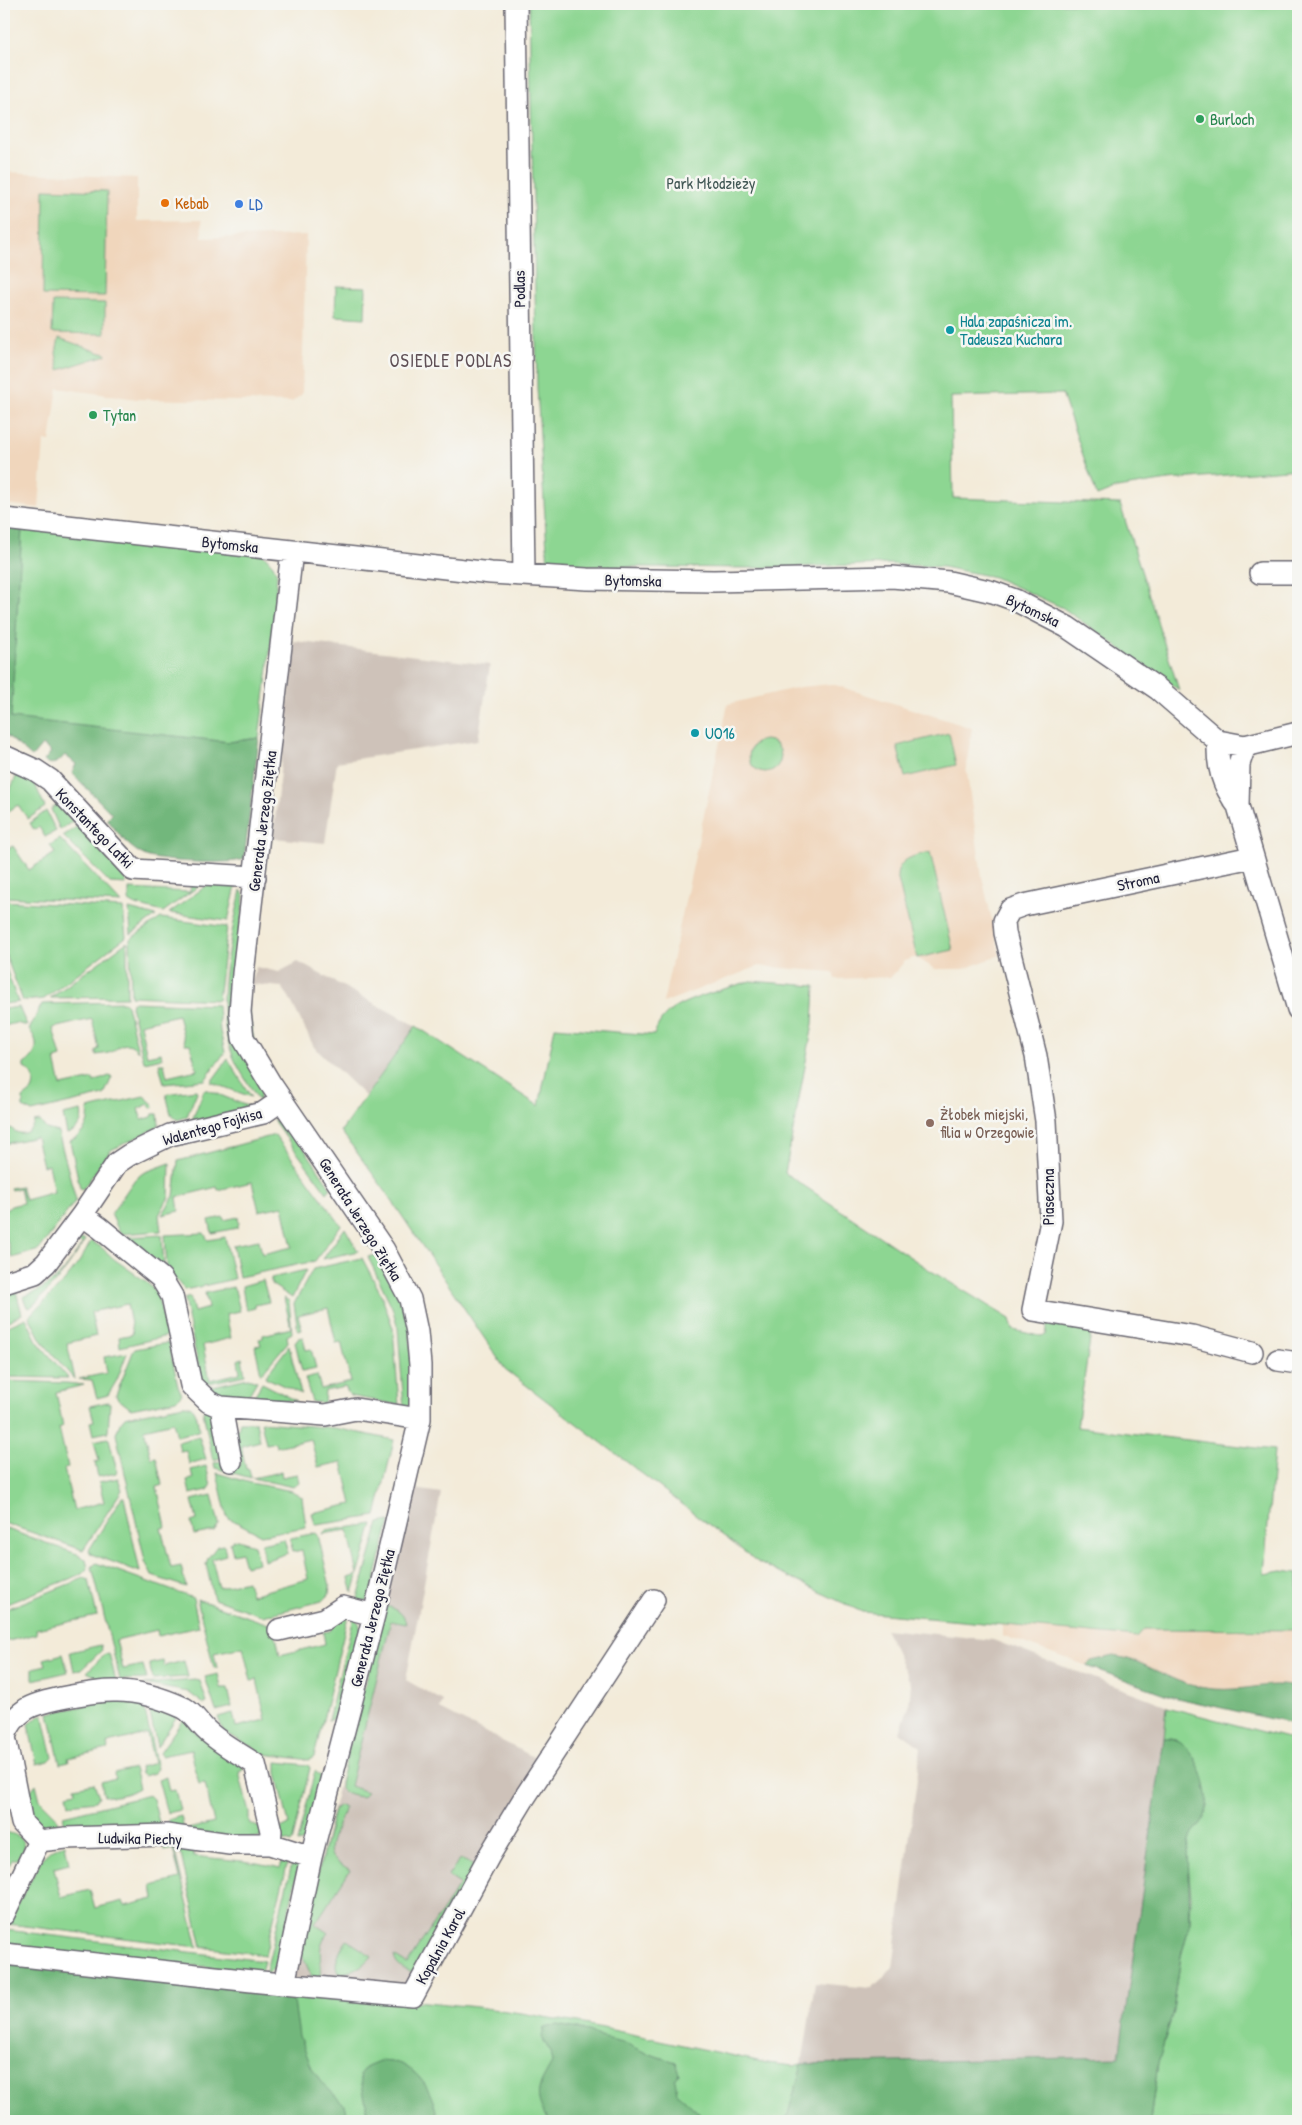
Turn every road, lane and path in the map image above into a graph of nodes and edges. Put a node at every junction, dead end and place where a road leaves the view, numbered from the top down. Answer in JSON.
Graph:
{"nodes":[{"id":1,"x":516,"y":4,"type":"edge"},
{"id":2,"x":4,"y":519,"type":"edge"},
{"id":3,"x":292,"y":551,"type":"junction"},
{"id":4,"x":1260,"y":573,"type":"dead end"},
{"id":5,"x":1298,"y":573,"type":"edge"},
{"id":6,"x":524,"y":575,"type":"junction"},
{"id":7,"x":1298,"y":733,"type":"edge"},
{"id":8,"x":1230,"y":744,"type":"junction"},
{"id":9,"x":4,"y":756,"type":"edge"},
{"id":10,"x":1252,"y":857,"type":"junction"},
{"id":11,"x":255,"y":877,"type":"junction"},
{"id":12,"x":1024,"y":905,"type":"joint"},
{"id":13,"x":1298,"y":1009,"type":"edge"},
{"id":14,"x":282,"y":1100,"type":"junction"},
{"id":15,"x":82,"y":1215,"type":"junction"},
{"id":16,"x":4,"y":1283,"type":"edge"},
{"id":17,"x":1252,"y":1352,"type":"dead end"},
{"id":18,"x":221,"y":1407,"type":"junction"},
{"id":19,"x":420,"y":1419,"type":"junction"},
{"id":20,"x":231,"y":1461,"type":"dead end"},
{"id":21,"x":654,"y":1600,"type":"dead end"},
{"id":22,"x":374,"y":1614,"type":"junction"},
{"id":23,"x":279,"y":1630,"type":"dead end"},
{"id":24,"x":13,"y":1823,"type":"edge"},
{"id":25,"x":39,"y":1841,"type":"junction"},
{"id":26,"x":270,"y":1844,"type":"junction"},
{"id":27,"x":311,"y":1857,"type":"junction"},
{"id":28,"x":4,"y":1914,"type":"edge"},
{"id":29,"x":4,"y":1953,"type":"edge"},
{"id":30,"x":284,"y":1984,"type":"junction"}],
"edges":[{"from":1,"to":6,"type":"street","name":"Podlas"},
{"from":2,"to":3,"type":"street","name":"Bytomska"},
{"from":3,"to":6,"type":"street","name":"Bytomska"},
{"from":3,"to":11,"type":"street","name":"Generała Jerzego Ziętka"},
{"from":4,"to":5,"type":"street"},
{"from":6,"to":8,"type":"street","name":"Bytomska"},
{"from":7,"to":8,"type":"street"},
{"from":8,"to":10,"type":"street"},
{"from":9,"to":11,"type":"street","name":"Konstantego Latki"},
{"from":10,"to":12,"type":"street","name":"Stroma"},
{"from":10,"to":13,"type":"street"},
{"from":11,"to":14,"type":"street","name":"Generała Jerzego Ziętka"},
{"from":12,"to":17,"type":"street","name":"Piaseczna"},
{"from":14,"to":15,"type":"street","name":"Walentego Fojkisa"},
{"from":14,"to":19,"type":"street","name":"Generała Jerzego Ziętka"},
{"from":15,"to":16,"type":"street","name":"Walentego Fojkisa"},
{"from":15,"to":18,"type":"street"},
{"from":18,"to":19,"type":"street"},
{"from":18,"to":20,"type":"street"},
{"from":19,"to":22,"type":"street","name":"Generała Jerzego Ziętka"},
{"from":21,"to":30,"type":"street","name":"Kopalnia Karol"},
{"from":22,"to":23,"type":"street"},
{"from":22,"to":27,"type":"street","name":"Generała Jerzego Ziętka"},
{"from":24,"to":25,"type":"street"},
{"from":24,"to":26,"type":"street"},
{"from":25,"to":26,"type":"street","name":"Ludwika Piechy"},
{"from":25,"to":28,"type":"street"},
{"from":26,"to":27,"type":"street","name":"Ludwika Piechy"},
{"from":27,"to":30,"type":"street","name":"Generała Jerzego Ziętka"},
{"from":29,"to":30,"type":"street","name":"Kopalnia Karol"}]}
